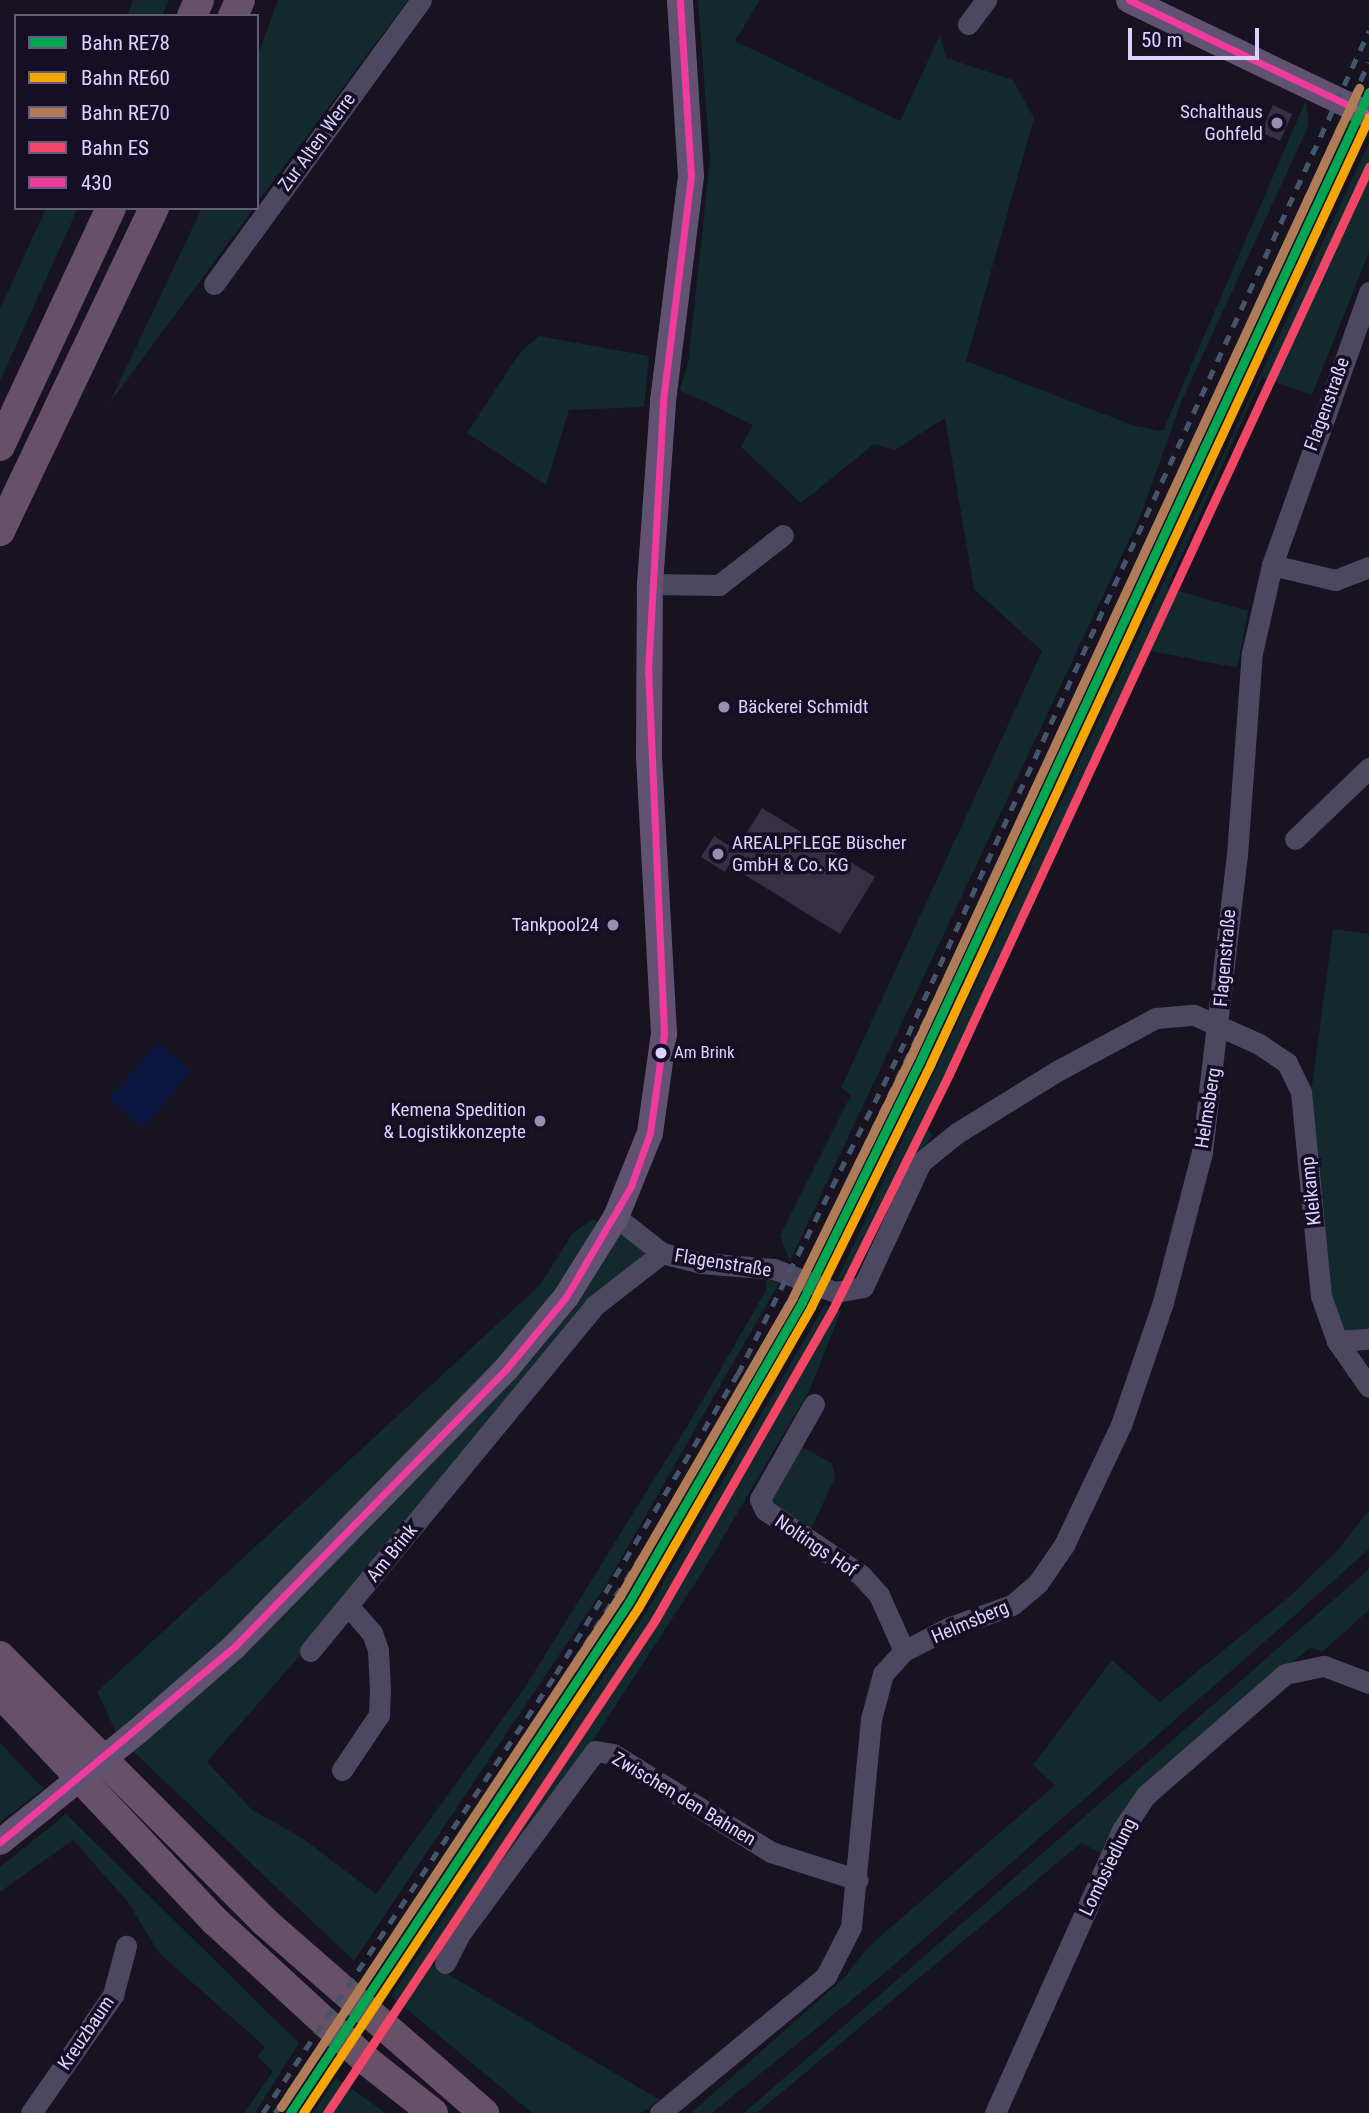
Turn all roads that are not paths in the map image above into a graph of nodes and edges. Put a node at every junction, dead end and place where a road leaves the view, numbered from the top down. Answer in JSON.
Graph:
{"nodes":[{"id":1,"x":421,"y":0,"type":"edge"},
{"id":2,"x":680,"y":0,"type":"edge"},
{"id":3,"x":986,"y":0,"type":"edge"},
{"id":4,"x":1129,"y":0,"type":"edge"},
{"id":5,"x":968,"y":24,"type":"dead end"},
{"id":6,"x":1369,"y":115,"type":"edge"},
{"id":7,"x":110,"y":210,"type":"edge"},
{"id":8,"x":153,"y":210,"type":"edge"},
{"id":9,"x":214,"y":284,"type":"dead end"},
{"id":10,"x":1369,"y":292,"type":"edge"},
{"id":11,"x":0,"y":446,"type":"edge"},
{"id":12,"x":0,"y":531,"type":"edge"},
{"id":13,"x":783,"y":535,"type":"dead end"},
{"id":14,"x":1272,"y":565,"type":"junction"},
{"id":15,"x":1369,"y":567,"type":"edge"},
{"id":16,"x":650,"y":584,"type":"junction"},
{"id":17,"x":1369,"y":768,"type":"edge"},
{"id":18,"x":1295,"y":839,"type":"dead end"},
{"id":19,"x":1220,"y":1026,"type":"junction"},
{"id":20,"x":616,"y":1217,"type":"junction"},
{"id":21,"x":662,"y":1253,"type":"junction"},
{"id":22,"x":1369,"y":1339,"type":"edge"},
{"id":23,"x":1338,"y":1341,"type":"junction"},
{"id":24,"x":1369,"y":1387,"type":"edge"},
{"id":25,"x":814,"y":1404,"type":"dead end"},
{"id":26,"x":349,"y":1607,"type":"junction"},
{"id":27,"x":310,"y":1651,"type":"dead end"},
{"id":28,"x":904,"y":1651,"type":"junction"},
{"id":29,"x":0,"y":1656,"type":"edge"},
{"id":30,"x":1369,"y":1683,"type":"edge"},
{"id":31,"x":0,"y":1693,"type":"edge"},
{"id":32,"x":0,"y":1723,"type":"edge"},
{"id":33,"x":342,"y":1770,"type":"dead end"},
{"id":34,"x":103,"y":1808,"type":"junction"},
{"id":35,"x":0,"y":1842,"type":"edge"},
{"id":36,"x":858,"y":1880,"type":"junction"},
{"id":37,"x":127,"y":1946,"type":"dead end"},
{"id":38,"x":445,"y":1963,"type":"dead end"},
{"id":39,"x":31,"y":2113,"type":"edge"},
{"id":40,"x":433,"y":2113,"type":"edge"},
{"id":41,"x":484,"y":2113,"type":"edge"},
{"id":42,"x":660,"y":2113,"type":"edge"},
{"id":43,"x":995,"y":2113,"type":"edge"}],
"edges":[{"from":1,"to":9,"type":"street","name":"Zur Alten Werre"},
{"from":2,"to":16,"type":"main road"},
{"from":3,"to":5,"type":"street"},
{"from":4,"to":6,"type":"main road"},
{"from":7,"to":11,"type":"highway"},
{"from":8,"to":12,"type":"highway"},
{"from":10,"to":14,"type":"street","name":"Flagenstraße"},
{"from":13,"to":16,"type":"street"},
{"from":14,"to":15,"type":"street"},
{"from":14,"to":19,"type":"street","name":"Flagenstraße"},
{"from":16,"to":20,"type":"main road"},
{"from":17,"to":18,"type":"street"},
{"from":19,"to":21,"type":"street","name":"Flagenstraße"},
{"from":19,"to":23,"type":"street","name":"Kleikamp"},
{"from":19,"to":28,"type":"street","name":"Helmsberg"},
{"from":20,"to":21,"type":"street","name":"Flagenstraße"},
{"from":20,"to":35,"type":"main road","bridge":true},
{"from":21,"to":26,"type":"street","name":"Am Brink"},
{"from":22,"to":23,"type":"street"},
{"from":23,"to":24,"type":"street","name":"Kleikamp"},
{"from":25,"to":28,"type":"street","name":"Noltings Hof"},
{"from":26,"to":27,"type":"street","name":"Am Brink"},
{"from":26,"to":33,"type":"street"},
{"from":28,"to":36,"type":"street","name":"Helmsberg"},
{"from":29,"to":41,"type":"highway"},
{"from":30,"to":43,"type":"street","name":"Lombsiedlung"},
{"from":31,"to":34,"type":"highway"},
{"from":32,"to":34,"type":"highway"},
{"from":34,"to":40,"type":"highway"},
{"from":36,"to":38,"type":"street","name":"Zwischen den Bahnen"},
{"from":36,"to":42,"type":"street","name":"Helmsberg"},
{"from":37,"to":39,"type":"street","name":"Kreuzbaum"}]}
